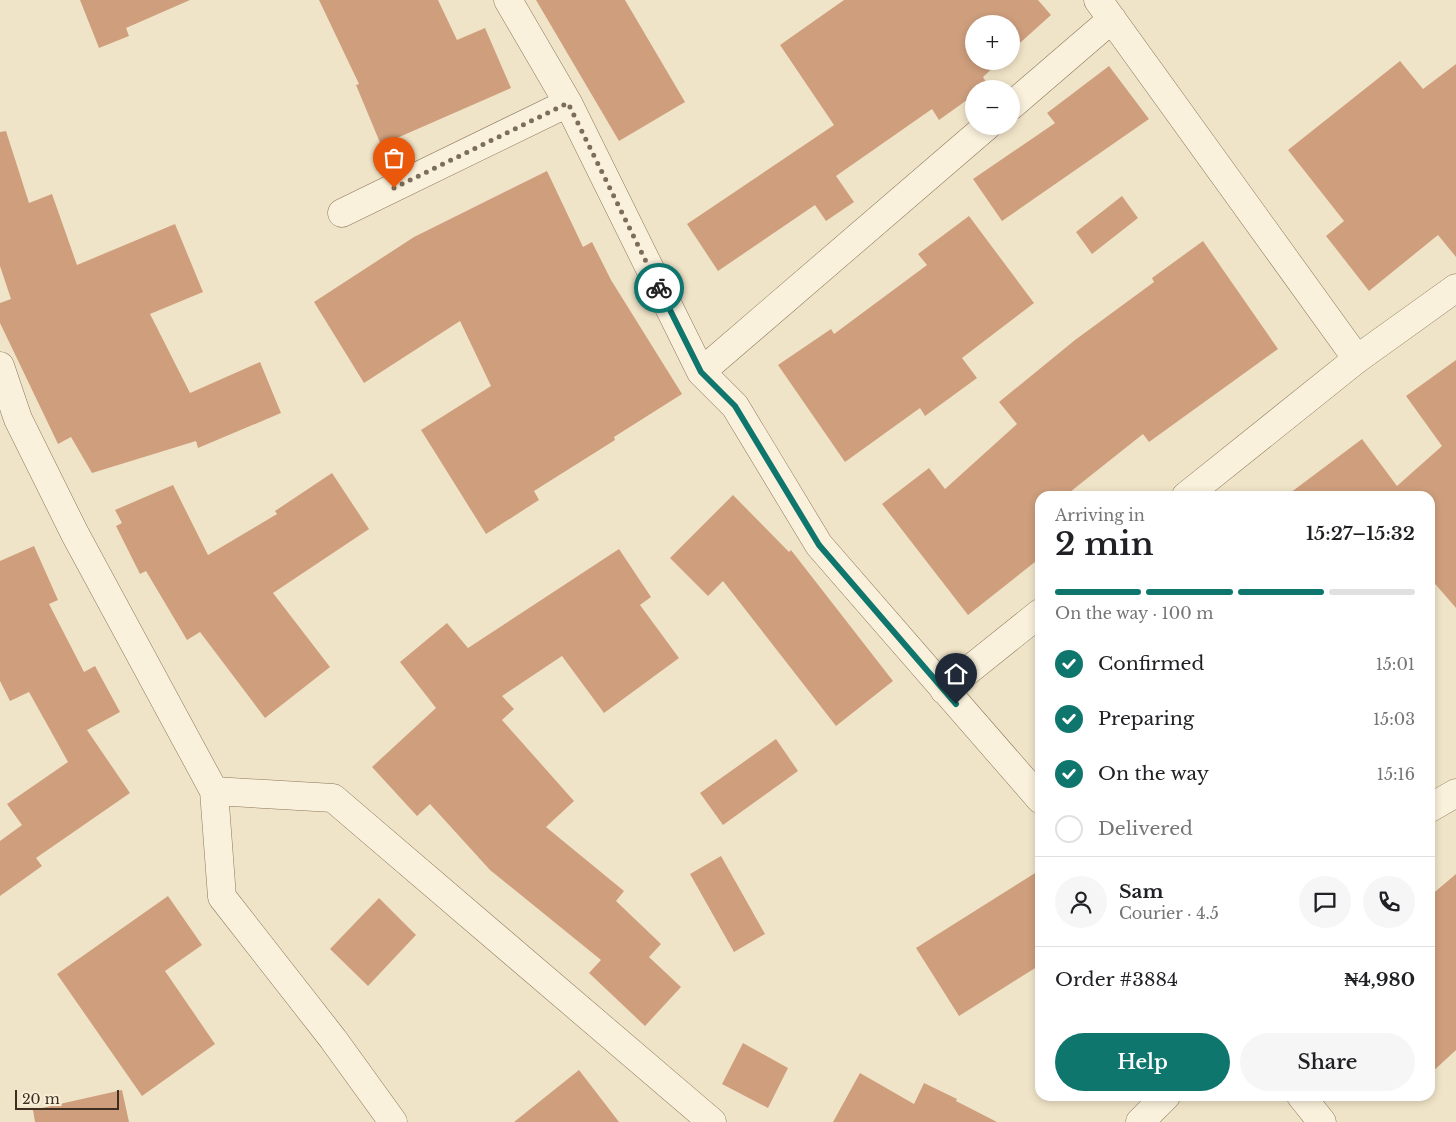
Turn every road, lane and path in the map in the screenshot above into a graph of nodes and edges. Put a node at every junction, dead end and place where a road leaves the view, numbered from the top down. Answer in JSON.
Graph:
{"nodes":[{"id":1,"x":508,"y":0,"type":"edge"},
{"id":2,"x":1105,"y":10,"type":"edge"},
{"id":3,"x":1020,"y":97,"type":"edge"},
{"id":4,"x":568,"y":103,"type":"junction"},
{"id":5,"x":977,"y":135,"type":"edge"},
{"id":6,"x":342,"y":213,"type":"dead end"},
{"id":7,"x":1456,"y":288,"type":"edge"},
{"id":8,"x":1357,"y":359,"type":"junction"},
{"id":9,"x":0,"y":366,"type":"edge"},
{"id":10,"x":701,"y":372,"type":"junction"},
{"id":11,"x":1192,"y":491,"type":"edge"},
{"id":12,"x":1035,"y":617,"type":"edge"},
{"id":13,"x":944,"y":690,"type":"junction"},
{"id":14,"x":214,"y":791,"type":"junction"},
{"id":15,"x":1035,"y":793,"type":"edge"},
{"id":16,"x":1456,"y":793,"type":"edge"},
{"id":17,"x":1435,"y":805,"type":"edge"},
{"id":18,"x":1161,"y":1101,"type":"edge"},
{"id":19,"x":1305,"y":1101,"type":"edge"},
{"id":20,"x":393,"y":1122,"type":"edge"},
{"id":21,"x":712,"y":1122,"type":"edge"},
{"id":22,"x":1140,"y":1122,"type":"edge"},
{"id":23,"x":1322,"y":1122,"type":"edge"}],
"edges":[{"from":1,"to":4,"type":"street"},
{"from":2,"to":3,"type":"street"},
{"from":2,"to":8,"type":"street"},
{"from":4,"to":6,"type":"street"},
{"from":4,"to":10,"type":"street"},
{"from":5,"to":10,"type":"street"},
{"from":7,"to":8,"type":"street"},
{"from":8,"to":11,"type":"street"},
{"from":9,"to":14,"type":"street"},
{"from":10,"to":13,"type":"street"},
{"from":12,"to":13,"type":"street"},
{"from":13,"to":15,"type":"street"},
{"from":14,"to":20,"type":"street"},
{"from":14,"to":21,"type":"street"},
{"from":16,"to":17,"type":"street"},
{"from":18,"to":22,"type":"street"},
{"from":19,"to":23,"type":"street"}]}
